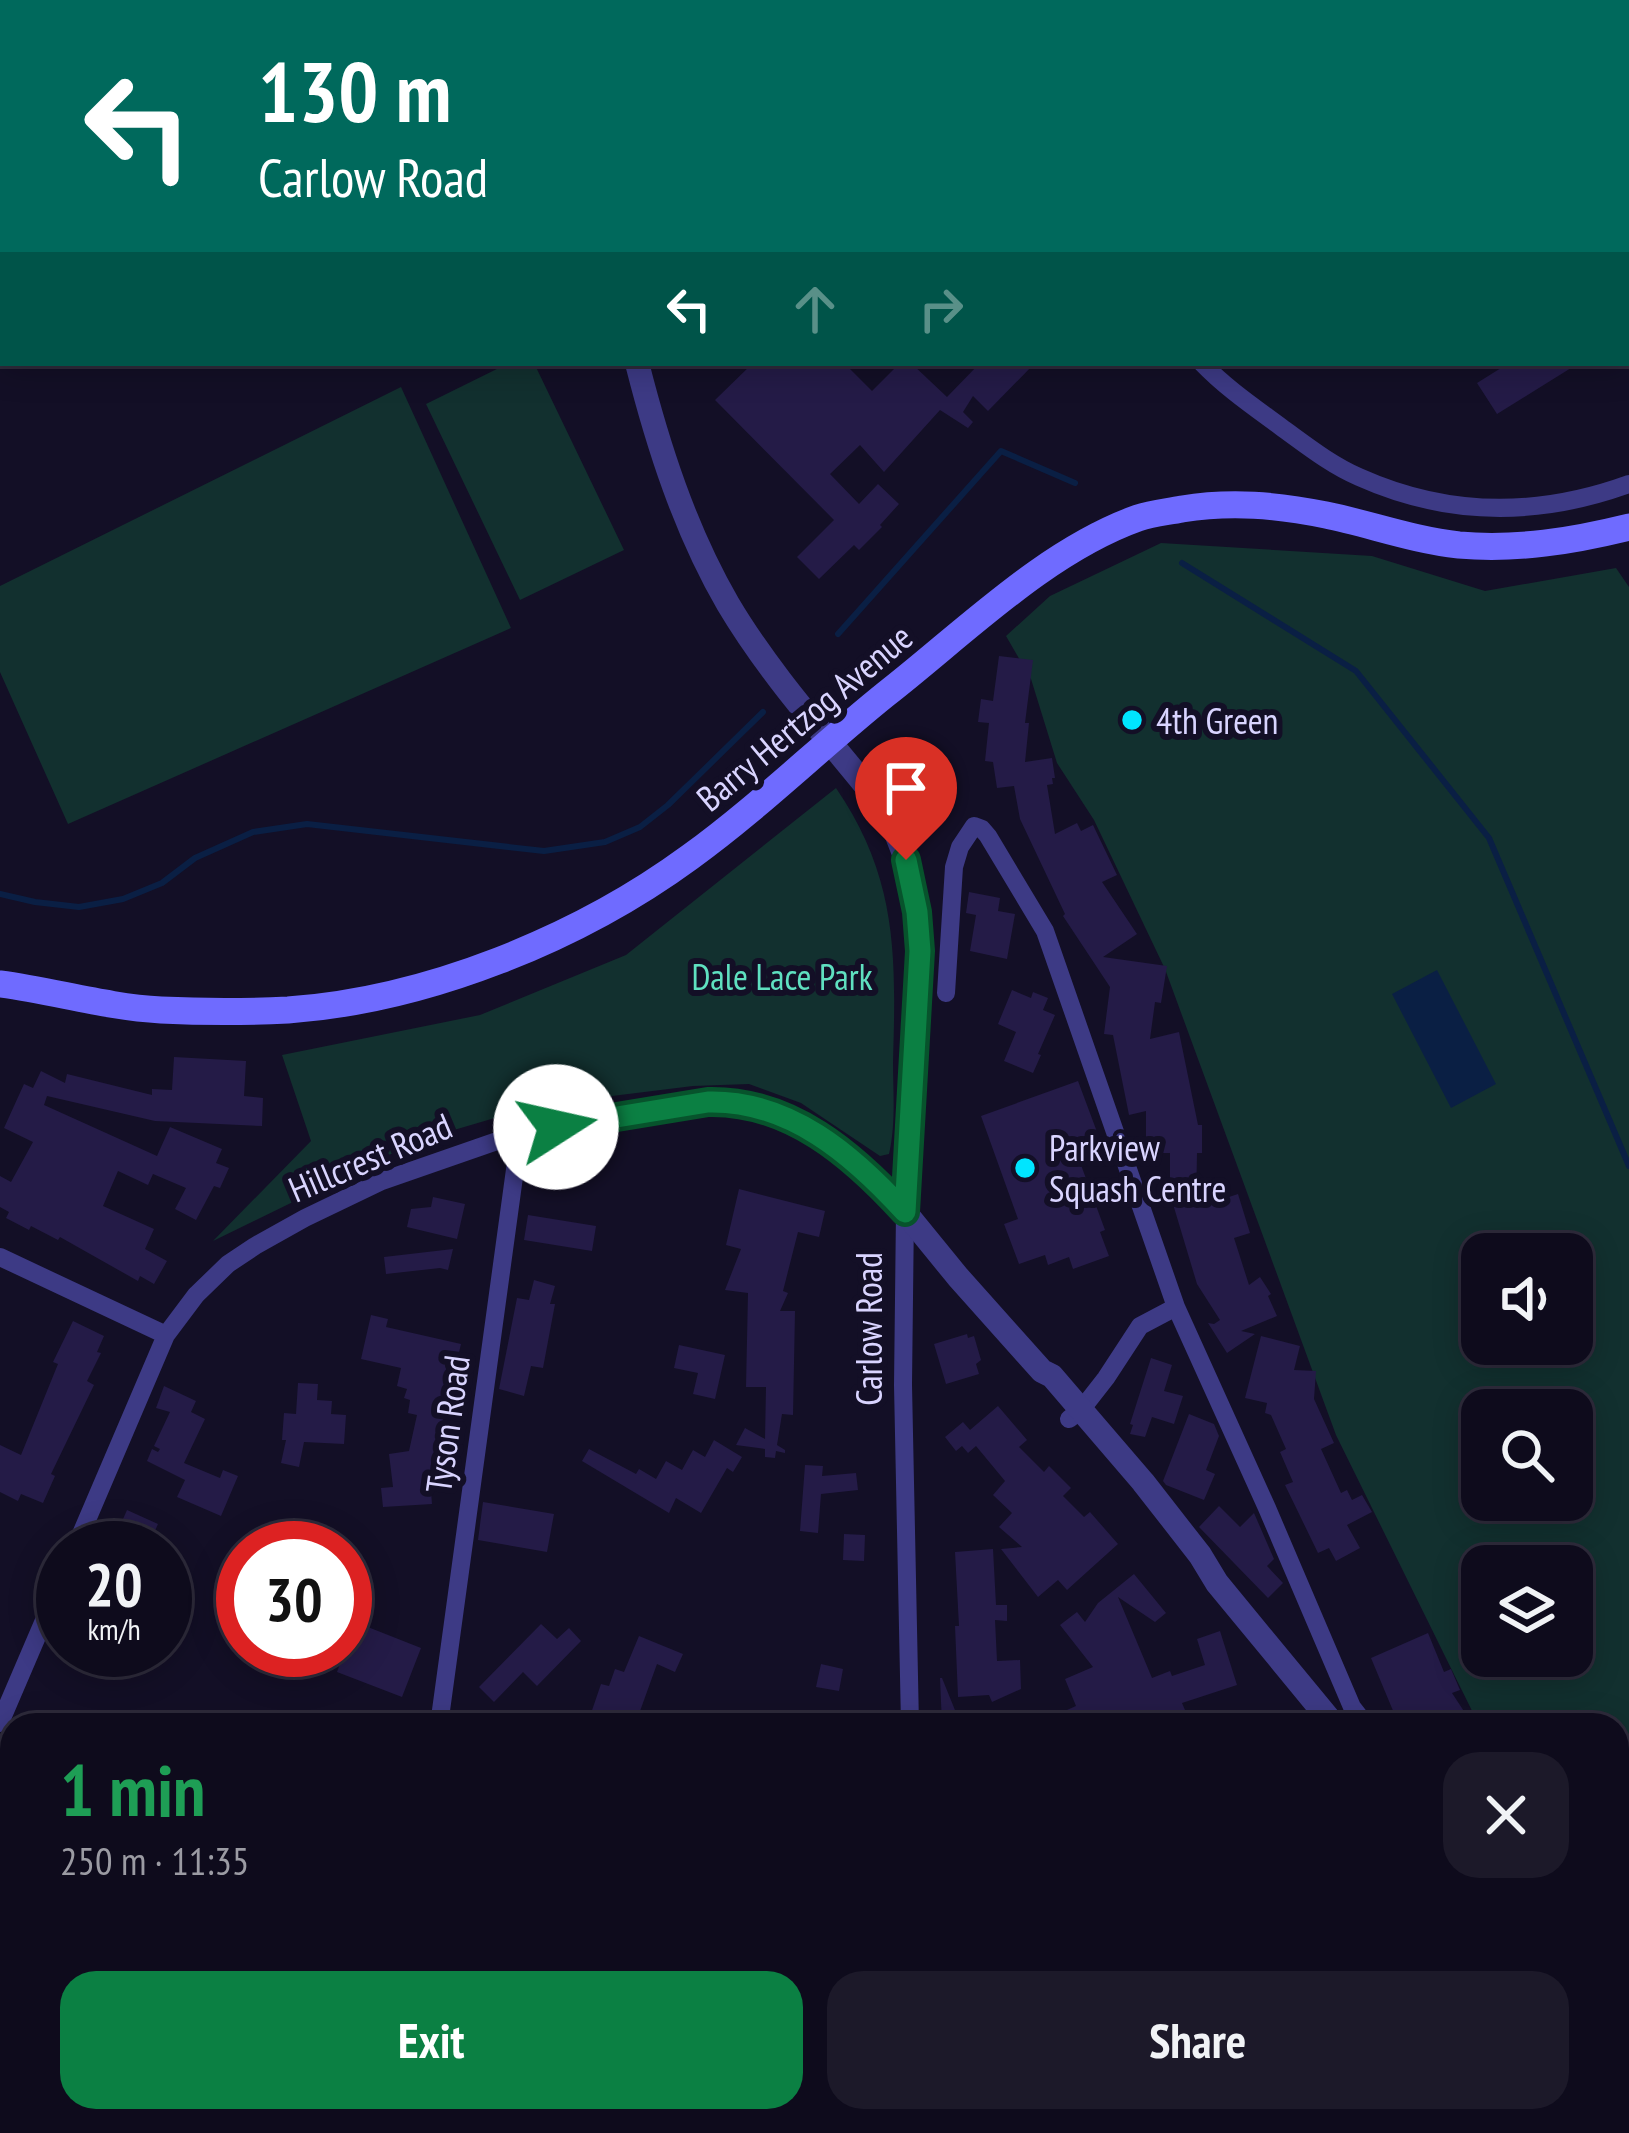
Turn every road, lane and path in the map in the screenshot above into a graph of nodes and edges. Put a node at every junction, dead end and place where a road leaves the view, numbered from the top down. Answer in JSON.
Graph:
{"nodes":[{"id":1,"x":638,"y":366,"type":"edge"},
{"id":2,"x":1205,"y":366,"type":"edge"},
{"id":3,"x":1629,"y":484,"type":"edge"},
{"id":4,"x":1629,"y":527,"type":"edge"},
{"id":5,"x":6,"y":981,"type":"edge"},
{"id":6,"x":946,"y":993,"type":"dead end"},
{"id":7,"x":520,"y":1133,"type":"junction"},
{"id":8,"x":905,"y":1212,"type":"junction"},
{"id":9,"x":0,"y":1257,"type":"edge"},
{"id":10,"x":1176,"y":1307,"type":"junction"},
{"id":11,"x":166,"y":1335,"type":"junction"},
{"id":12,"x":1075,"y":1415,"type":"junction"},
{"id":13,"x":87,"y":1521,"type":"edge"},
{"id":14,"x":36,"y":1639,"type":"edge"},
{"id":15,"x":4,"y":1713,"type":"edge"},
{"id":16,"x":441,"y":1713,"type":"edge"},
{"id":17,"x":910,"y":1713,"type":"edge"},
{"id":18,"x":1321,"y":1713,"type":"edge"},
{"id":19,"x":1357,"y":1713,"type":"edge"}],
"edges":[{"from":1,"to":8,"type":"street","name":"Carlow Road"},
{"from":2,"to":3,"type":"street"},
{"from":4,"to":5,"type":"main road","name":"Barry Hertzog Avenue"},
{"from":6,"to":10,"type":"street"},
{"from":7,"to":8,"type":"street","name":"Hillcrest Road"},
{"from":7,"to":11,"type":"street","name":"Hillcrest Road"},
{"from":7,"to":16,"type":"street","name":"Tyson Road"},
{"from":8,"to":12,"type":"street"},
{"from":8,"to":17,"type":"street","name":"Carlow Road"},
{"from":9,"to":11,"type":"street"},
{"from":10,"to":12,"type":"street"},
{"from":10,"to":19,"type":"street"},
{"from":11,"to":13,"type":"street","name":"Hillcrest Road"},
{"from":12,"to":18,"type":"street"},
{"from":14,"to":15,"type":"street"}]}
